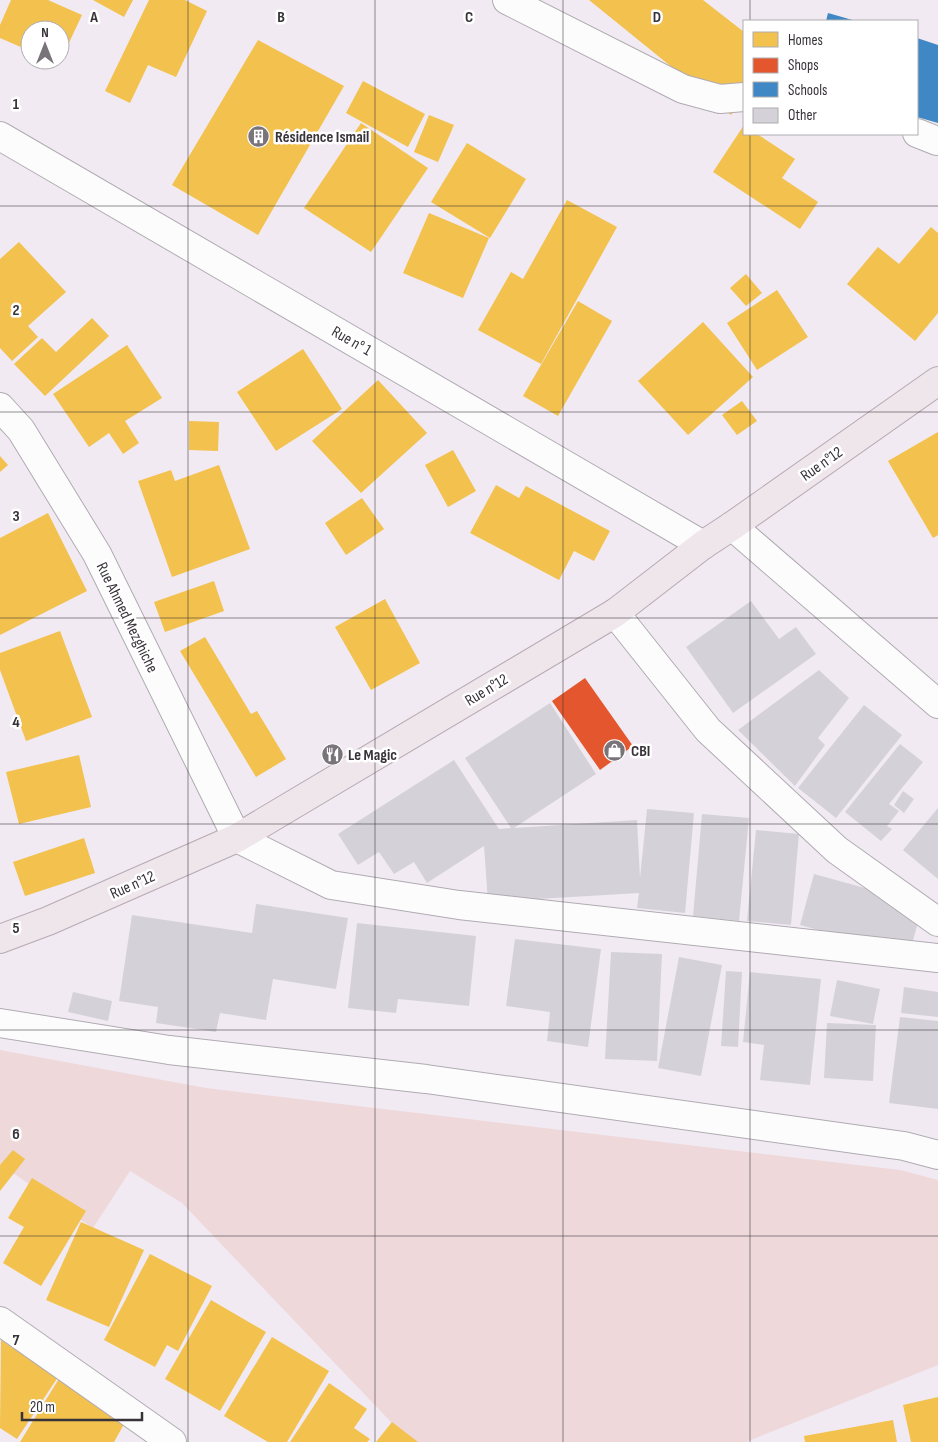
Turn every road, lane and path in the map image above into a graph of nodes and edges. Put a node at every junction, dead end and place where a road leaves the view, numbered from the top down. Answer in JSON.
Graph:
{"nodes":[{"id":1,"x":507,"y":0,"type":"edge"},
{"id":2,"x":743,"y":98,"type":"edge"},
{"id":3,"x":0,"y":136,"type":"edge"},
{"id":4,"x":938,"y":381,"type":"edge"},
{"id":5,"x":0,"y":407,"type":"edge"},
{"id":6,"x":732,"y":526,"type":"junction"},
{"id":7,"x":703,"y":545,"type":"junction"},
{"id":8,"x":615,"y":612,"type":"junction"},
{"id":9,"x":938,"y":704,"type":"edge"},
{"id":10,"x":237,"y":838,"type":"junction"},
{"id":11,"x":938,"y":922,"type":"edge"},
{"id":12,"x":0,"y":939,"type":"edge"},
{"id":13,"x":938,"y":958,"type":"edge"},
{"id":14,"x":0,"y":1023,"type":"edge"},
{"id":15,"x":938,"y":1155,"type":"edge"},
{"id":16,"x":0,"y":1321,"type":"edge"},
{"id":17,"x":172,"y":1442,"type":"edge"}],
"edges":[{"from":1,"to":2,"type":"street"},
{"from":3,"to":7,"type":"street","name":"Rue n° 1"},
{"from":4,"to":6,"type":"main road","name":"Rue n°12"},
{"from":5,"to":10,"type":"street","name":"Rue Ahmed Mezghiche"},
{"from":6,"to":7,"type":"main road","name":"Rue n°12"},
{"from":6,"to":9,"type":"street"},
{"from":7,"to":8,"type":"main road","name":"Rue n°12"},
{"from":8,"to":10,"type":"main road","name":"Rue n°12"},
{"from":8,"to":11,"type":"street"},
{"from":10,"to":12,"type":"main road","name":"Rue n°12"},
{"from":10,"to":13,"type":"street"},
{"from":14,"to":15,"type":"street"},
{"from":16,"to":17,"type":"street"}]}
